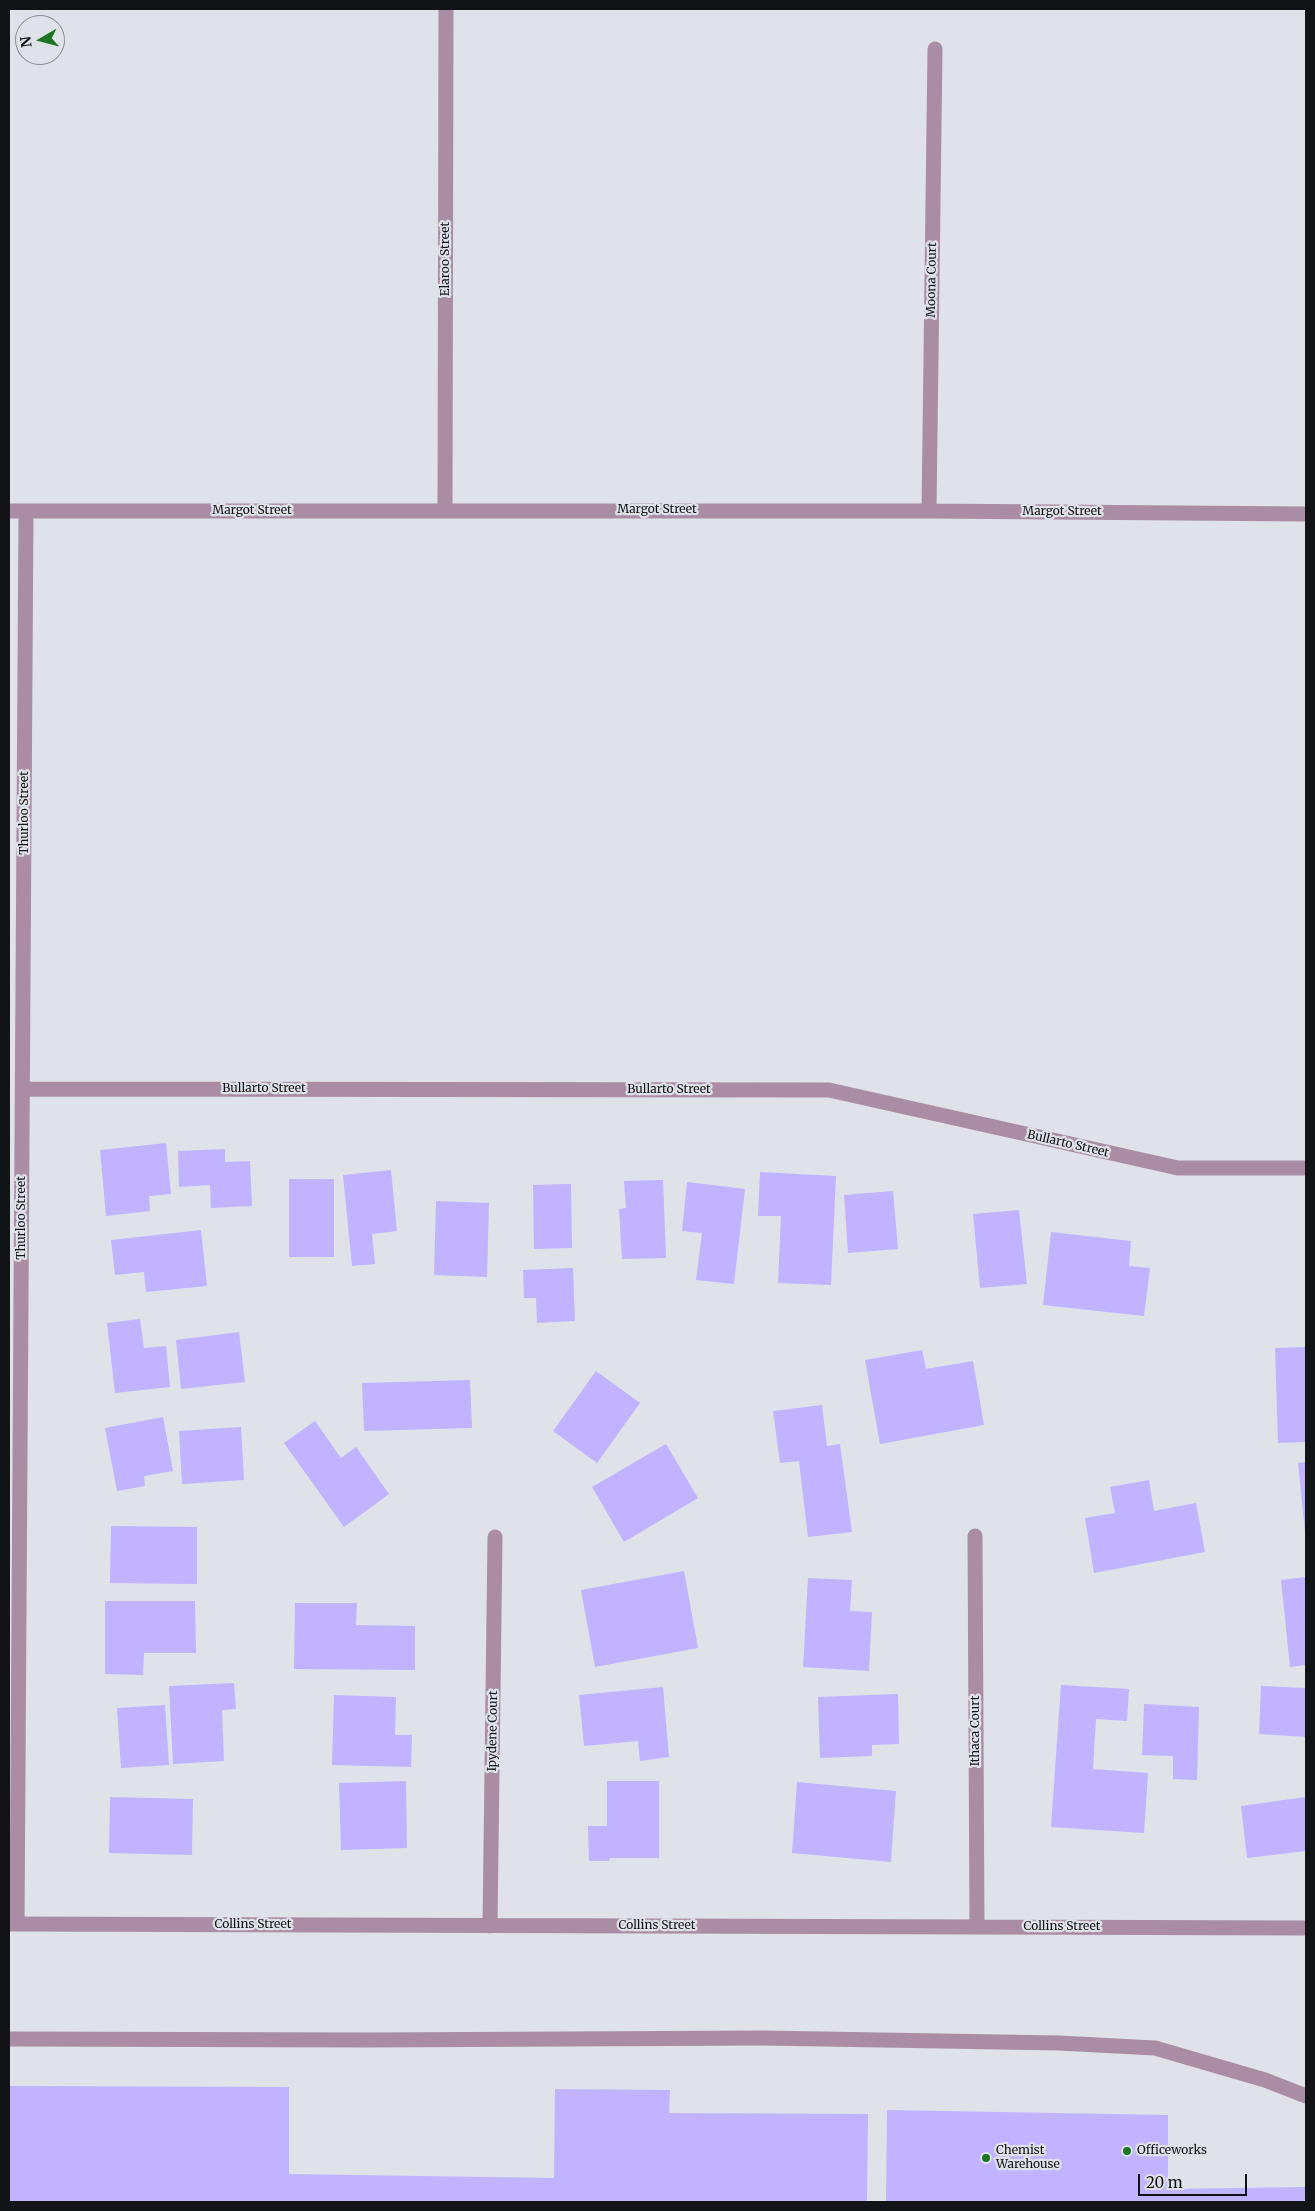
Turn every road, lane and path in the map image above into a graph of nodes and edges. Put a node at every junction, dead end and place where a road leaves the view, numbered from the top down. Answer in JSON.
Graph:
{"nodes":[{"id":1,"x":446,"y":9,"type":"edge"},
{"id":2,"x":935,"y":49,"type":"dead end"},
{"id":3,"x":445,"y":510,"type":"junction"},
{"id":4,"x":9,"y":511,"type":"edge"},
{"id":5,"x":929,"y":511,"type":"junction"},
{"id":6,"x":26,"y":512,"type":"junction"},
{"id":7,"x":1306,"y":514,"type":"edge"},
{"id":8,"x":23,"y":1089,"type":"junction"},
{"id":9,"x":1306,"y":1168,"type":"edge"},
{"id":10,"x":15,"y":1375,"type":"edge"},
{"id":11,"x":976,"y":1536,"type":"dead end"},
{"id":12,"x":495,"y":1537,"type":"dead end"},
{"id":13,"x":13,"y":1924,"type":"edge"},
{"id":14,"x":490,"y":1926,"type":"junction"},
{"id":15,"x":977,"y":1927,"type":"junction"},
{"id":16,"x":1306,"y":1928,"type":"edge"},
{"id":17,"x":9,"y":2039,"type":"edge"},
{"id":18,"x":1306,"y":2096,"type":"edge"}],
"edges":[{"from":1,"to":3,"type":"street","name":"Elaroo Street"},
{"from":2,"to":5,"type":"street","name":"Moona Court"},
{"from":3,"to":5,"type":"street","name":"Margot Street"},
{"from":3,"to":6,"type":"street","name":"Margot Street"},
{"from":4,"to":6,"type":"street","name":"Margot Street"},
{"from":5,"to":7,"type":"street","name":"Margot Street"},
{"from":6,"to":8,"type":"street","name":"Thurloo Street"},
{"from":8,"to":9,"type":"street","name":"Bullarto Street"},
{"from":8,"to":10,"type":"street","name":"Thurloo Street"},
{"from":10,"to":13,"type":"street","name":"Thurloo Street"},
{"from":11,"to":15,"type":"street","name":"Ithaca Court"},
{"from":12,"to":14,"type":"street","name":"Ipydene Court"},
{"from":13,"to":14,"type":"street","name":"Collins Street"},
{"from":14,"to":15,"type":"street","name":"Collins Street"},
{"from":15,"to":16,"type":"street","name":"Collins Street"},
{"from":17,"to":18,"type":"street"}]}
